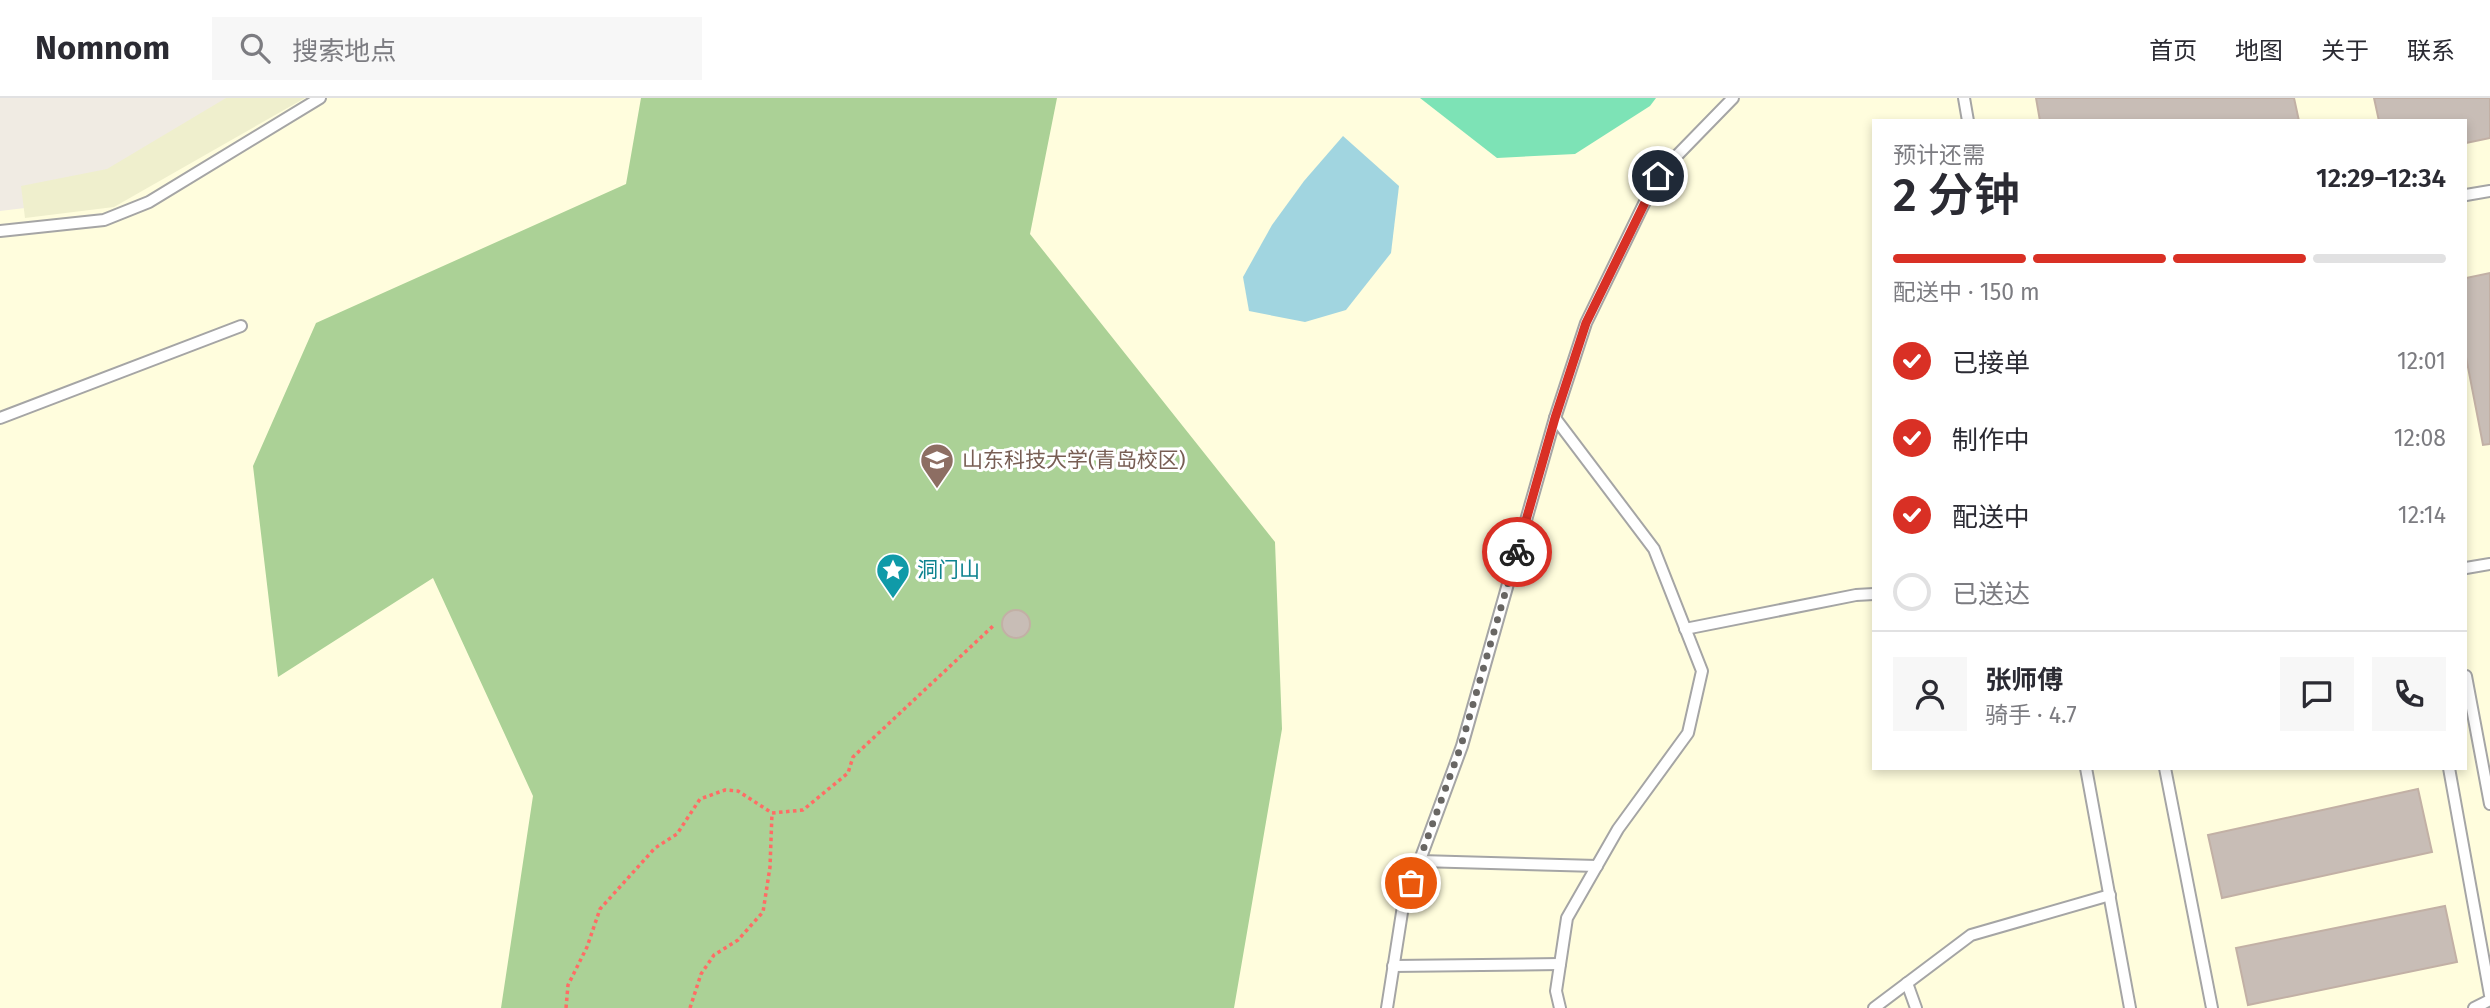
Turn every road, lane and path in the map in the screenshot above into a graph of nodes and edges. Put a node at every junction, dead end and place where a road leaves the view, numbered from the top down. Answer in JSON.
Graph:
{"nodes":[{"id":1,"x":320,"y":98,"type":"edge"},
{"id":2,"x":1733,"y":98,"type":"edge"},
{"id":3,"x":1964,"y":98,"type":"edge"},
{"id":4,"x":1968,"y":119,"type":"edge"},
{"id":5,"x":2490,"y":191,"type":"edge"},
{"id":6,"x":2467,"y":195,"type":"edge"},
{"id":7,"x":0,"y":232,"type":"edge"},
{"id":8,"x":241,"y":326,"type":"dead end"},
{"id":9,"x":0,"y":418,"type":"edge"},
{"id":10,"x":1555,"y":418,"type":"junction"},
{"id":11,"x":2490,"y":564,"type":"edge"},
{"id":12,"x":2467,"y":568,"type":"edge"},
{"id":13,"x":1872,"y":594,"type":"edge"},
{"id":14,"x":993,"y":626,"type":"dead end"},
{"id":15,"x":1685,"y":629,"type":"junction"},
{"id":16,"x":2467,"y":681,"type":"edge"},
{"id":17,"x":2086,"y":770,"type":"edge"},
{"id":18,"x":2165,"y":770,"type":"edge"},
{"id":19,"x":2449,"y":770,"type":"edge"},
{"id":20,"x":2490,"y":804,"type":"edge"},
{"id":21,"x":772,"y":813,"type":"junction"},
{"id":22,"x":1420,"y":861,"type":"junction"},
{"id":23,"x":1597,"y":866,"type":"junction"},
{"id":24,"x":2110,"y":895,"type":"junction"},
{"id":25,"x":1560,"y":964,"type":"junction"},
{"id":26,"x":1394,"y":966,"type":"junction"},
{"id":27,"x":1907,"y":983,"type":"junction"},
{"id":28,"x":2490,"y":998,"type":"edge"},
{"id":29,"x":566,"y":1008,"type":"edge"},
{"id":30,"x":690,"y":1008,"type":"edge"},
{"id":31,"x":1387,"y":1008,"type":"edge"},
{"id":32,"x":1560,"y":1008,"type":"edge"},
{"id":33,"x":1874,"y":1008,"type":"edge"},
{"id":34,"x":1916,"y":1008,"type":"edge"},
{"id":35,"x":2130,"y":1008,"type":"edge"},
{"id":36,"x":2212,"y":1008,"type":"edge"},
{"id":37,"x":2474,"y":1008,"type":"edge"}],
"edges":[{"from":1,"to":7,"type":"lane"},
{"from":2,"to":10,"type":"lane"},
{"from":3,"to":4,"type":"lane"},
{"from":5,"to":6,"type":"lane"},
{"from":8,"to":9,"type":"lane"},
{"from":10,"to":15,"type":"lane"},
{"from":10,"to":22,"type":"lane"},
{"from":11,"to":12,"type":"lane"},
{"from":13,"to":15,"type":"lane"},
{"from":14,"to":21,"type":"path"},
{"from":15,"to":23,"type":"lane"},
{"from":16,"to":20,"type":"lane"},
{"from":17,"to":24,"type":"lane"},
{"from":18,"to":36,"type":"lane"},
{"from":19,"to":28,"type":"lane"},
{"from":21,"to":29,"type":"path"},
{"from":21,"to":30,"type":"path"},
{"from":22,"to":23,"type":"lane"},
{"from":22,"to":26,"type":"lane"},
{"from":23,"to":25,"type":"lane"},
{"from":24,"to":27,"type":"lane"},
{"from":24,"to":35,"type":"lane"},
{"from":25,"to":26,"type":"lane"},
{"from":25,"to":32,"type":"lane"},
{"from":26,"to":31,"type":"lane"},
{"from":27,"to":33,"type":"lane"},
{"from":27,"to":34,"type":"lane"},
{"from":28,"to":37,"type":"lane"}]}
